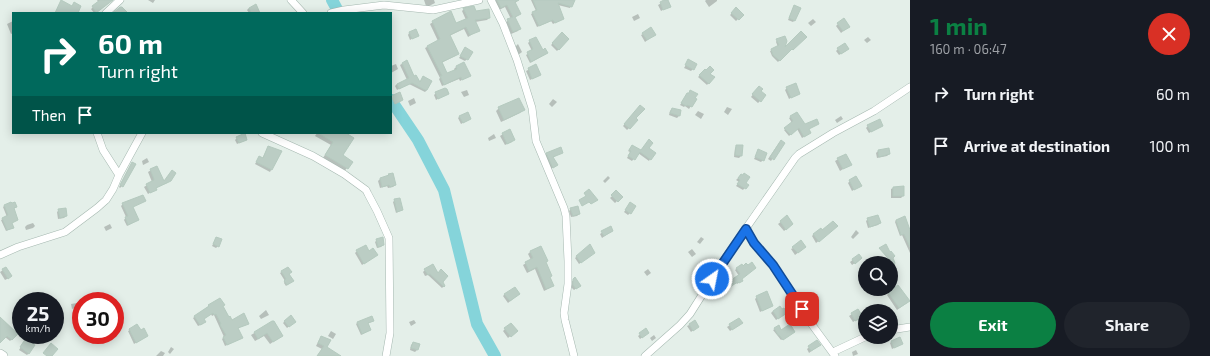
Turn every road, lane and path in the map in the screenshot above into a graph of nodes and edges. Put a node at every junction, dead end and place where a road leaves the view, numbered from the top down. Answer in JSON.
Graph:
{"nodes":[{"id":1,"x":120,"y":0,"type":"edge"},
{"id":2,"x":291,"y":0,"type":"edge"},
{"id":3,"x":479,"y":0,"type":"edge"},
{"id":4,"x":491,"y":0,"type":"edge"},
{"id":5,"x":107,"y":12,"type":"edge"},
{"id":6,"x":302,"y":12,"type":"edge"},
{"id":7,"x":335,"y":12,"type":"edge"},
{"id":8,"x":910,"y":87,"type":"edge"},
{"id":9,"x":97,"y":134,"type":"edge"},
{"id":10,"x":141,"y":134,"type":"edge"},
{"id":11,"x":264,"y":134,"type":"edge"},
{"id":12,"x":119,"y":175,"type":"junction"},
{"id":13,"x":746,"y":229,"type":"junction"},
{"id":14,"x":0,"y":255,"type":"edge"},
{"id":15,"x":910,"y":327,"type":"edge"},
{"id":16,"x":898,"y":329,"type":"edge"},
{"id":17,"x":858,"y":341,"type":"edge"},
{"id":18,"x":0,"y":354,"type":"edge"},
{"id":19,"x":834,"y":354,"type":"edge"},
{"id":20,"x":3,"y":356,"type":"edge"},
{"id":21,"x":386,"y":356,"type":"edge"},
{"id":22,"x":574,"y":356,"type":"edge"},
{"id":23,"x":645,"y":356,"type":"edge"}],
"edges":[{"from":1,"to":5,"type":"street"},
{"from":2,"to":6,"type":"street"},
{"from":3,"to":7,"type":"street"},
{"from":4,"to":22,"type":"street"},
{"from":8,"to":13,"type":"street"},
{"from":9,"to":12,"type":"street"},
{"from":10,"to":12,"type":"street"},
{"from":11,"to":21,"type":"street"},
{"from":12,"to":14,"type":"street"},
{"from":13,"to":19,"type":"street"},
{"from":13,"to":23,"type":"street"},
{"from":15,"to":16,"type":"street"},
{"from":17,"to":19,"type":"street"},
{"from":18,"to":20,"type":"street"}]}
